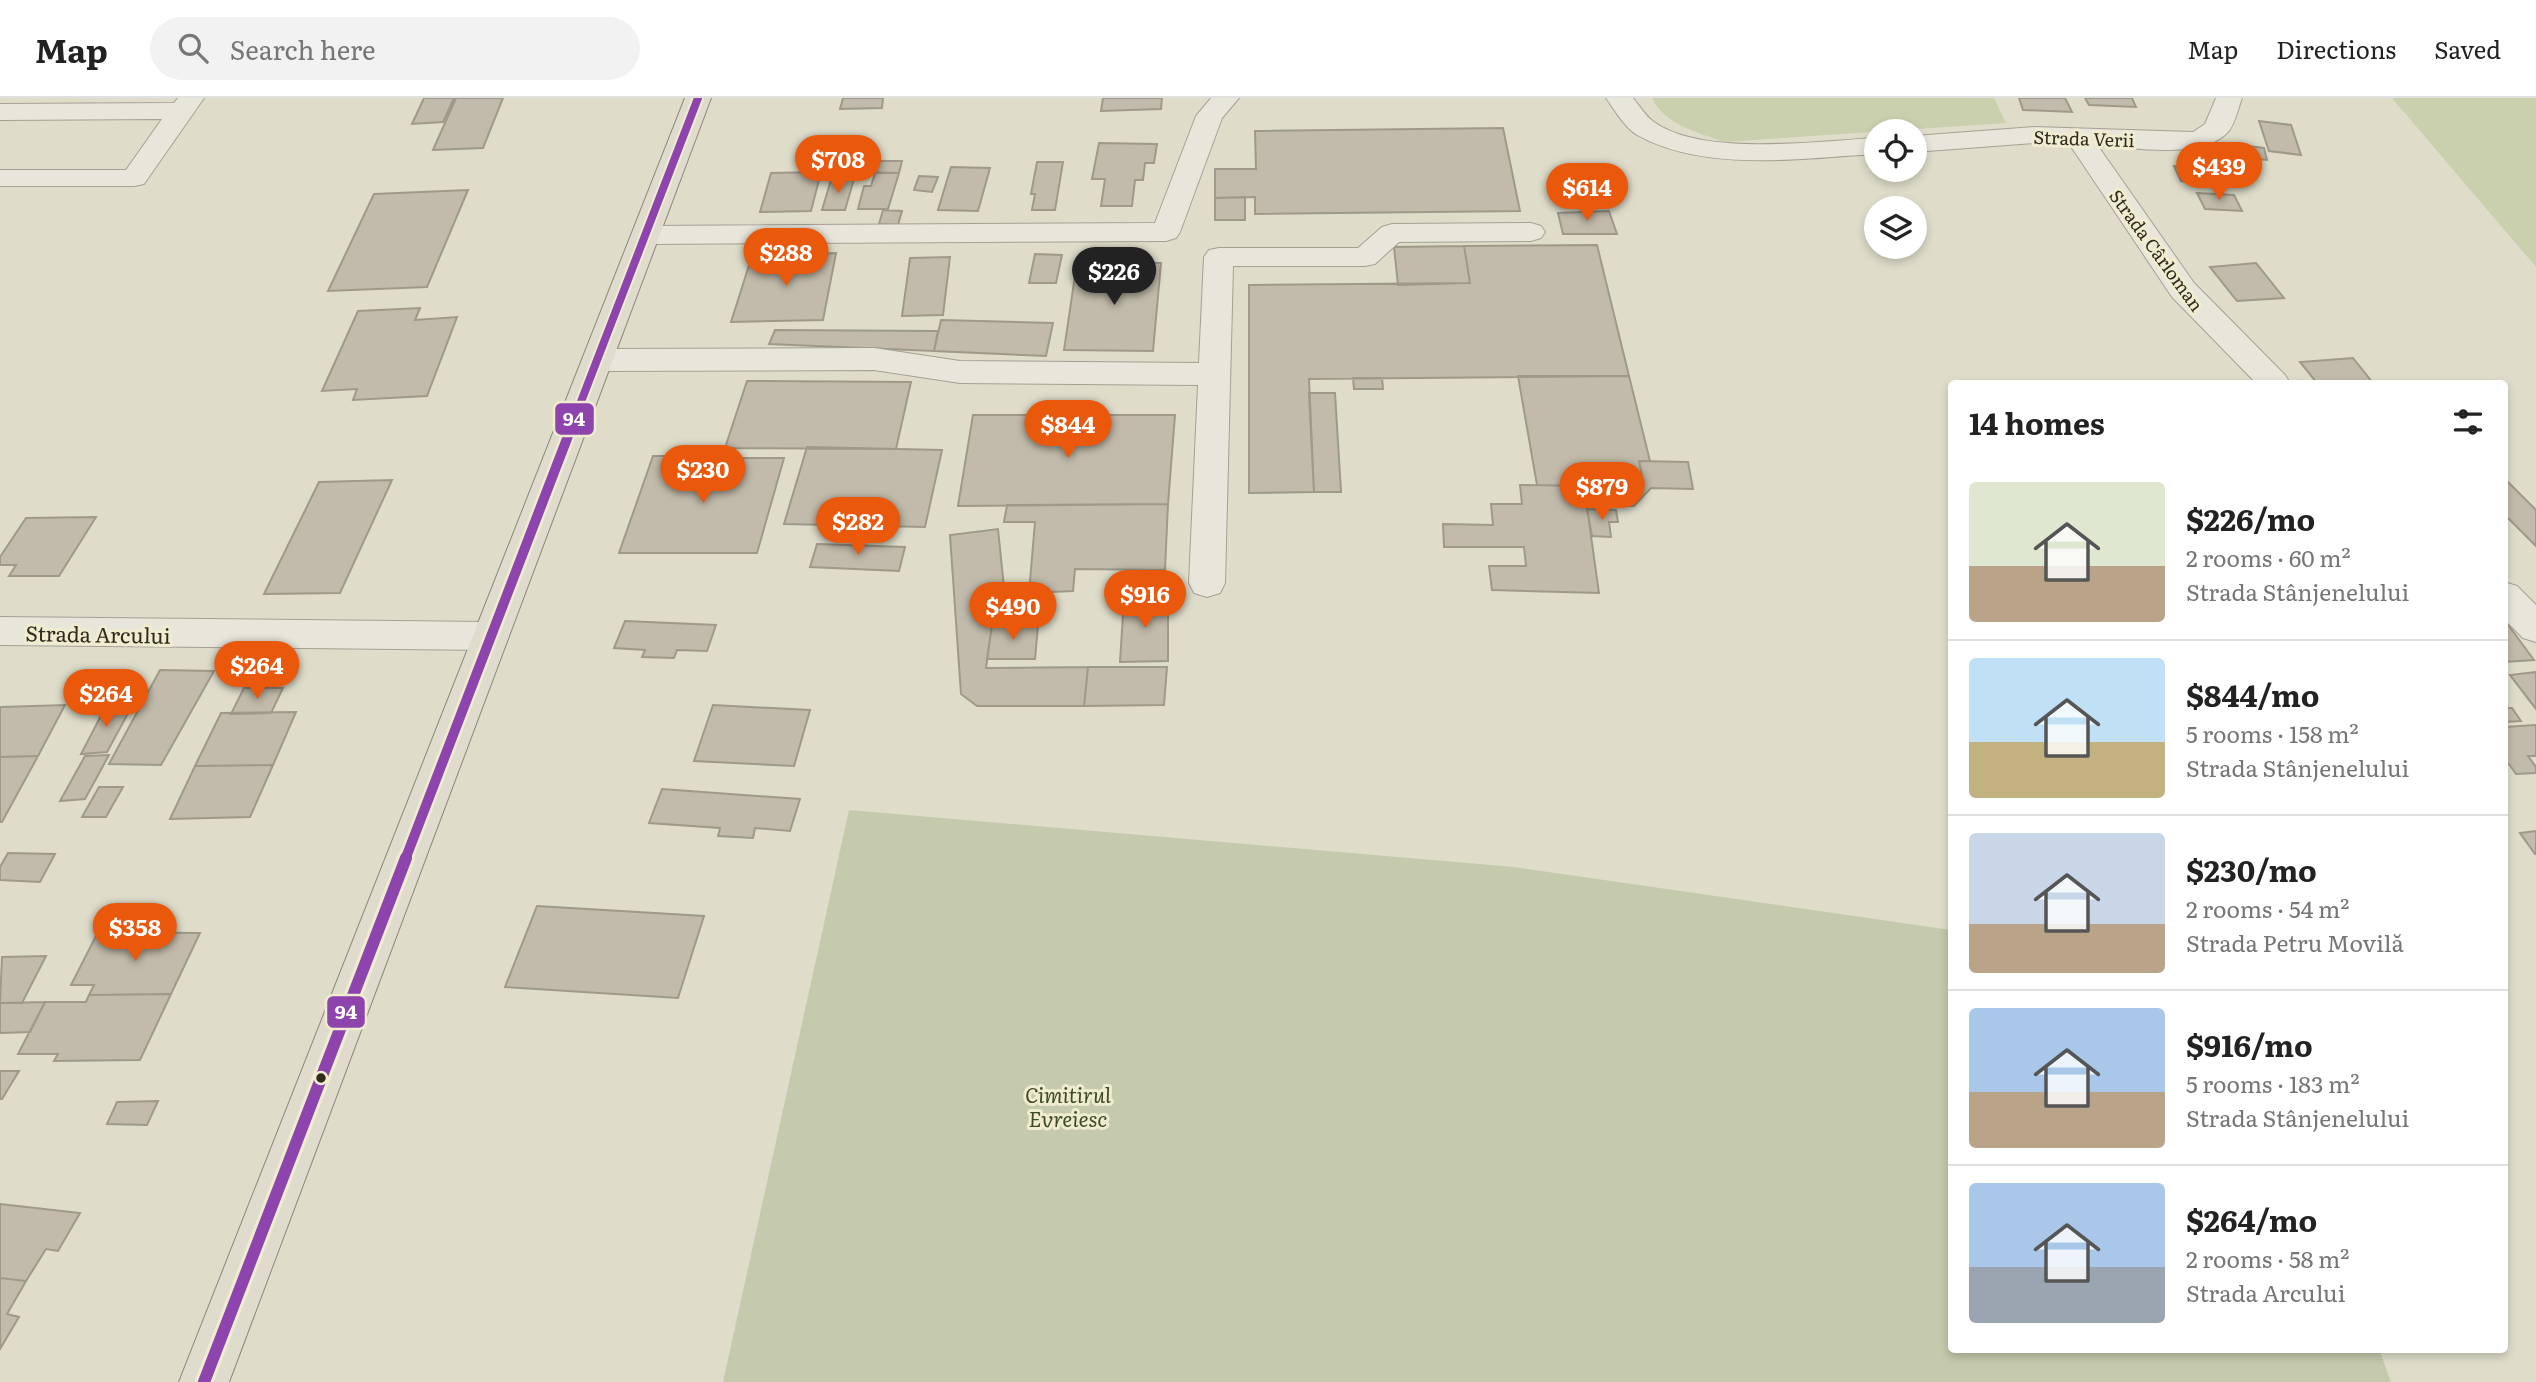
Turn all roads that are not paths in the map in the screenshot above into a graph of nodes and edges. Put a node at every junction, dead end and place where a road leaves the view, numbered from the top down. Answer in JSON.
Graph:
{"nodes":[{"id":1,"x":698,"y":98,"type":"edge"},
{"id":2,"x":1226,"y":98,"type":"edge"},
{"id":3,"x":1619,"y":98,"type":"edge"},
{"id":4,"x":2229,"y":98,"type":"edge"},
{"id":5,"x":187,"y":105,"type":"edge"},
{"id":6,"x":0,"y":113,"type":"edge"},
{"id":7,"x":2079,"y":138,"type":"junction"},
{"id":8,"x":1927,"y":143,"type":"edge"},
{"id":9,"x":1864,"y":147,"type":"edge"},
{"id":10,"x":0,"y":178,"type":"edge"},
{"id":11,"x":1531,"y":232,"type":"dead end"},
{"id":12,"x":645,"y":235,"type":"junction"},
{"id":13,"x":1192,"y":244,"type":"junction"},
{"id":14,"x":598,"y":360,"type":"junction"},
{"id":15,"x":1214,"y":374,"type":"junction"},
{"id":16,"x":2271,"y":380,"type":"edge"},
{"id":17,"x":1207,"y":583,"type":"dead end"},
{"id":18,"x":2508,"y":601,"type":"edge"},
{"id":19,"x":2536,"y":628,"type":"edge"},
{"id":20,"x":0,"y":631,"type":"edge"},
{"id":21,"x":491,"y":636,"type":"junction"},
{"id":22,"x":204,"y":1382,"type":"edge"}],
"edges":[{"from":1,"to":12,"type":"main road"},
{"from":2,"to":13,"type":"street"},
{"from":3,"to":9,"type":"street"},
{"from":4,"to":7,"type":"street","name":"Strada Verii"},
{"from":5,"to":6,"type":"street"},
{"from":5,"to":10,"type":"street"},
{"from":7,"to":8,"type":"street","name":"Strada Verii"},
{"from":7,"to":16,"type":"street","name":"Strada Cârloman"},
{"from":11,"to":13,"type":"street"},
{"from":12,"to":13,"type":"street"},
{"from":12,"to":14,"type":"main road"},
{"from":13,"to":15,"type":"street"},
{"from":14,"to":15,"type":"street"},
{"from":14,"to":21,"type":"main road"},
{"from":15,"to":17,"type":"street"},
{"from":18,"to":19,"type":"street"},
{"from":20,"to":21,"type":"street","name":"Strada Arcului"},
{"from":21,"to":22,"type":"main road"}]}
